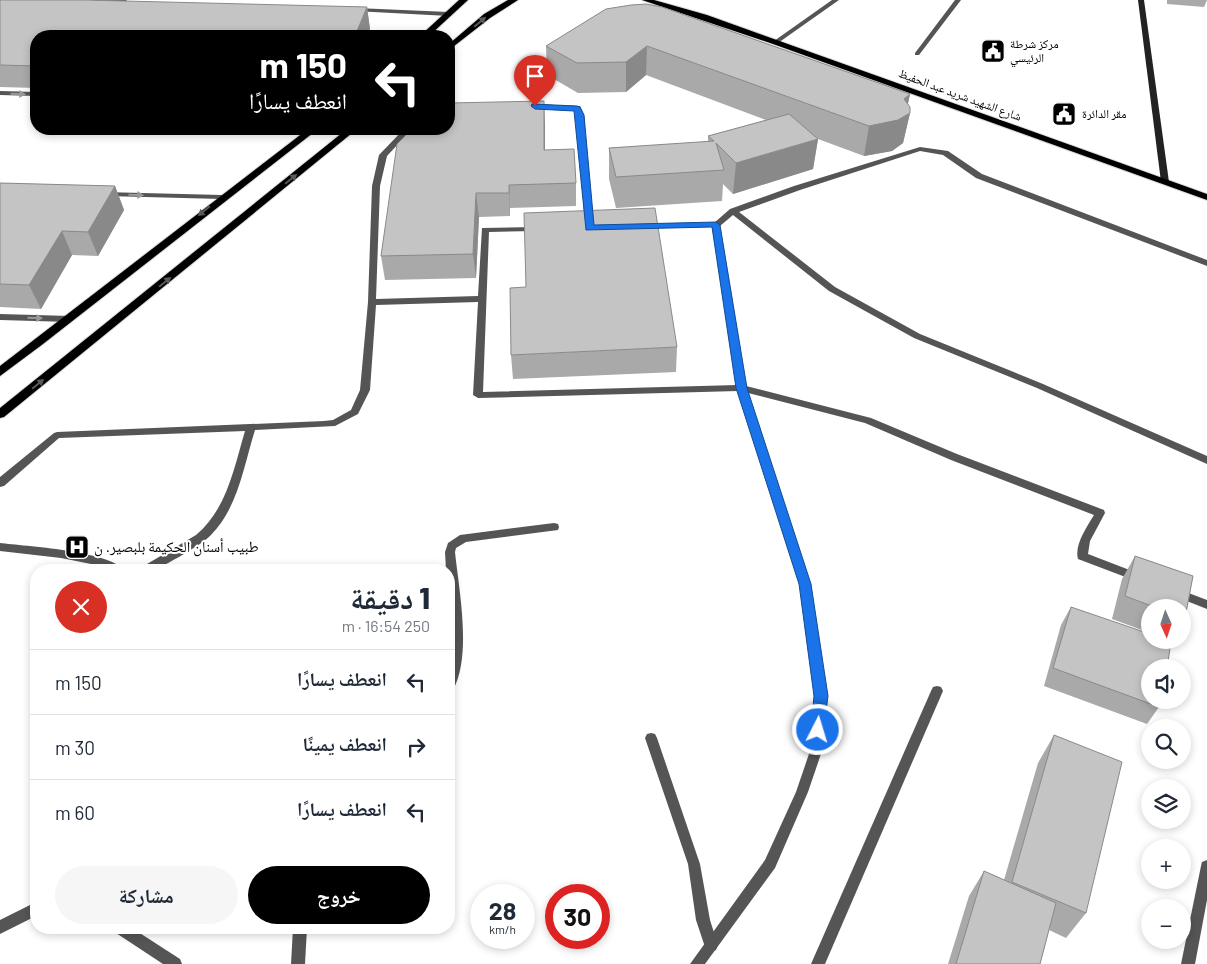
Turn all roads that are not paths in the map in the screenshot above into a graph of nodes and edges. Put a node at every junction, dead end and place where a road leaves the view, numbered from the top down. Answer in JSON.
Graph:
{"nodes":[{"id":1,"x":95,"y":0,"type":"edge"},
{"id":2,"x":464,"y":0,"type":"edge"},
{"id":3,"x":514,"y":0,"type":"edge"},
{"id":4,"x":646,"y":0,"type":"edge"},
{"id":5,"x":666,"y":0,"type":"edge"},
{"id":6,"x":836,"y":0,"type":"edge"},
{"id":7,"x":958,"y":0,"type":"edge"},
{"id":8,"x":1141,"y":0,"type":"edge"},
{"id":9,"x":134,"y":2,"type":"edge"},
{"id":10,"x":350,"y":10,"type":"edge"},
{"id":11,"x":449,"y":14,"type":"junction"},
{"id":12,"x":704,"y":17,"type":"junction"},
{"id":13,"x":431,"y":30,"type":"edge"},
{"id":14,"x":776,"y":42,"type":"junction"},
{"id":15,"x":455,"y":43,"type":"edge"},
{"id":16,"x":917,"y":54,"type":"dead end"},
{"id":17,"x":0,"y":93,"type":"edge"},
{"id":18,"x":30,"y":94,"type":"edge"},
{"id":19,"x":523,"y":106,"type":"edge"},
{"id":20,"x":305,"y":135,"type":"edge"},
{"id":21,"x":345,"y":135,"type":"edge"},
{"id":22,"x":402,"y":135,"type":"edge"},
{"id":23,"x":1165,"y":182,"type":"junction"},
{"id":24,"x":96,"y":194,"type":"edge"},
{"id":25,"x":222,"y":197,"type":"junction"},
{"id":26,"x":1207,"y":198,"type":"edge"},
{"id":27,"x":733,"y":211,"type":"junction"},
{"id":28,"x":716,"y":225,"type":"junction"},
{"id":29,"x":638,"y":226,"type":"edge"},
{"id":30,"x":599,"y":227,"type":"edge"},
{"id":31,"x":580,"y":228,"type":"edge"},
{"id":32,"x":589,"y":228,"type":"junction"},
{"id":33,"x":542,"y":229,"type":"edge"},
{"id":34,"x":1207,"y":263,"type":"edge"},
{"id":35,"x":482,"y":299,"type":"junction"},
{"id":36,"x":372,"y":302,"type":"junction"},
{"id":37,"x":0,"y":317,"type":"edge"},
{"id":38,"x":70,"y":319,"type":"junction"},
{"id":39,"x":0,"y":372,"type":"edge"},
{"id":40,"x":742,"y":388,"type":"junction"},
{"id":41,"x":0,"y":414,"type":"edge"},
{"id":42,"x":251,"y":428,"type":"junction"},
{"id":43,"x":1207,"y":460,"type":"edge"},
{"id":44,"x":0,"y":483,"type":"edge"},
{"id":45,"x":554,"y":527,"type":"dead end"},
{"id":46,"x":0,"y":547,"type":"edge"},
{"id":47,"x":108,"y":564,"type":"edge"},
{"id":48,"x":156,"y":564,"type":"edge"},
{"id":49,"x":451,"y":564,"type":"edge"},
{"id":50,"x":1144,"y":580,"type":"edge"},
{"id":51,"x":1171,"y":591,"type":"edge"},
{"id":52,"x":1207,"y":605,"type":"edge"},
{"id":53,"x":455,"y":613,"type":"edge"},
{"id":54,"x":455,"y":677,"type":"edge"},
{"id":55,"x":937,"y":691,"type":"dead end"},
{"id":56,"x":651,"y":738,"type":"dead end"},
{"id":57,"x":1207,"y":866,"type":"edge"},
{"id":58,"x":30,"y":912,"type":"edge"},
{"id":59,"x":0,"y":927,"type":"edge"},
{"id":60,"x":130,"y":934,"type":"edge"},
{"id":61,"x":300,"y":934,"type":"edge"},
{"id":62,"x":711,"y":945,"type":"junction"},
{"id":63,"x":175,"y":964,"type":"edge"},
{"id":64,"x":298,"y":964,"type":"edge"},
{"id":65,"x":697,"y":964,"type":"edge"},
{"id":66,"x":818,"y":964,"type":"edge"},
{"id":67,"x":1188,"y":964,"type":"edge"}],
"edges":[{"from":1,"to":9,"type":"street"},
{"from":2,"to":11,"type":"main road"},
{"from":15,"to":3,"type":"main road","one_way":true},
{"from":4,"to":12,"type":"main road"},
{"from":5,"to":12,"type":"main road"},
{"from":6,"to":14,"type":"street"},
{"from":7,"to":16,"type":"street"},
{"from":8,"to":23,"type":"street"},
{"from":10,"to":11,"type":"street"},
{"from":11,"to":13,"type":"main road"},
{"from":12,"to":14,"type":"main road","name":"شارع الشهيد شريد عبد الحفيظ"},
{"from":14,"to":23,"type":"main road","name":"شارع الشهيد شريد عبد الحفيظ"},
{"from":17,"to":18,"type":"street","one_way":true},
{"from":19,"to":32,"type":"street"},
{"from":20,"to":25,"type":"main road"},
{"from":41,"to":21,"type":"main road","one_way":true},
{"from":22,"to":36,"type":"street"},
{"from":23,"to":26,"type":"main road","name":"شارع الشهيد شريد عبد الحفيظ"},
{"from":24,"to":25,"type":"street","one_way":true},
{"from":25,"to":38,"type":"main road","one_way":true},
{"from":27,"to":28,"type":"street"},
{"from":27,"to":34,"type":"street"},
{"from":27,"to":43,"type":"street"},
{"from":28,"to":29,"type":"street"},
{"from":28,"to":40,"type":"street"},
{"from":30,"to":32,"type":"street"},
{"from":31,"to":32,"type":"street"},
{"from":33,"to":35,"type":"street"},
{"from":35,"to":36,"type":"street"},
{"from":35,"to":40,"type":"street"},
{"from":36,"to":42,"type":"street"},
{"from":37,"to":38,"type":"street","one_way":true},
{"from":38,"to":39,"type":"main road"},
{"from":40,"to":50,"type":"street"},
{"from":40,"to":62,"type":"street"},
{"from":42,"to":44,"type":"street"},
{"from":42,"to":48,"type":"street"},
{"from":45,"to":49,"type":"street"},
{"from":46,"to":47,"type":"street"},
{"from":51,"to":52,"type":"street"},
{"from":53,"to":54,"type":"street"},
{"from":55,"to":66,"type":"street"},
{"from":56,"to":62,"type":"street"},
{"from":57,"to":67,"type":"street"},
{"from":58,"to":59,"type":"street"},
{"from":60,"to":63,"type":"street"},
{"from":61,"to":64,"type":"street"},
{"from":62,"to":65,"type":"street"}]}
